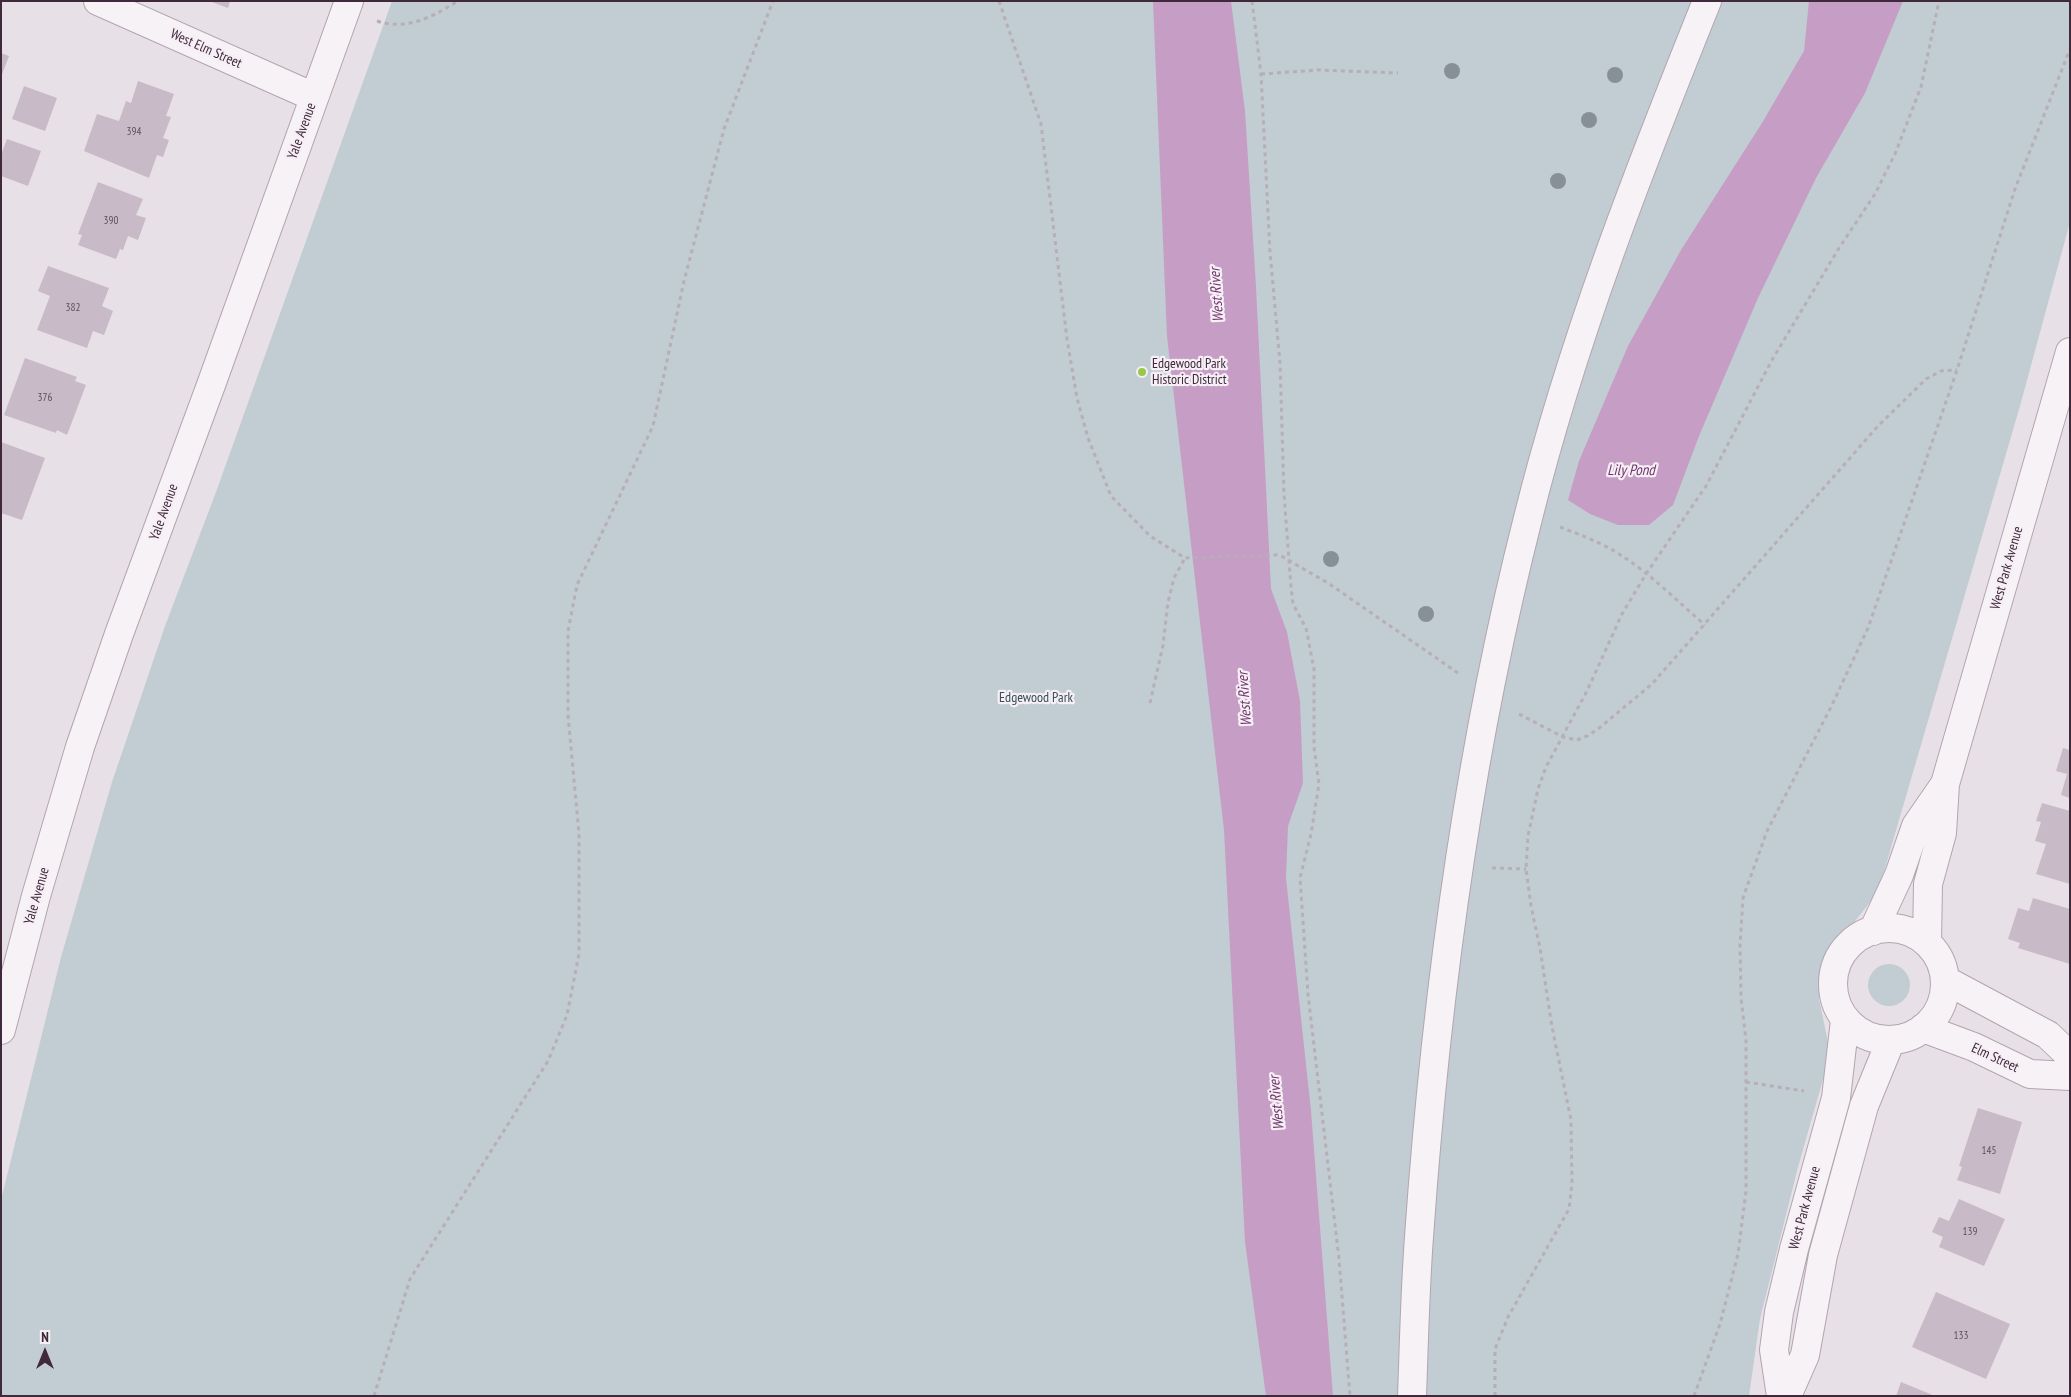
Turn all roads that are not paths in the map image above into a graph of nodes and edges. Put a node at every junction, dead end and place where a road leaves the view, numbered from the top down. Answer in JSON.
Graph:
{"nodes":[{"id":1,"x":98,"y":1,"type":"edge"},
{"id":2,"x":1708,"y":1,"type":"edge"},
{"id":3,"x":347,"y":6,"type":"edge"},
{"id":4,"x":314,"y":97,"type":"junction"},
{"id":5,"x":2070,"y":352,"type":"edge"},
{"id":6,"x":1945,"y":784,"type":"junction"},
{"id":7,"x":1873,"y":931,"type":"junction"},
{"id":8,"x":1927,"y":943,"type":"junction"},
{"id":9,"x":1945,"y":980,"type":"junction"},
{"id":10,"x":1845,"y":1020,"type":"junction"},
{"id":11,"x":1923,"y":1028,"type":"junction"},
{"id":12,"x":1,"y":1030,"type":"edge"},
{"id":13,"x":1891,"y":1040,"type":"junction"},
{"id":14,"x":2070,"y":1056,"type":"edge"},
{"id":15,"x":2070,"y":1076,"type":"edge"},
{"id":16,"x":1412,"y":1396,"type":"edge"},
{"id":17,"x":1781,"y":1396,"type":"edge"},
{"id":18,"x":1787,"y":1396,"type":"edge"}],
"edges":[{"from":1,"to":4,"type":"street","name":"West Elm Street"},
{"from":2,"to":16,"type":"street"},
{"from":3,"to":4,"type":"street","name":"Yale Avenue"},
{"from":4,"to":12,"type":"street","name":"Yale Avenue"},
{"from":5,"to":6,"type":"street","name":"West Park Avenue"},
{"from":6,"to":7,"type":"street","name":"West Park Avenue"},
{"from":6,"to":8,"type":"street","name":"West Park Avenue"},
{"from":7,"to":8,"type":"street"},
{"from":7,"to":10,"type":"street"},
{"from":8,"to":9,"type":"street"},
{"from":9,"to":11,"type":"street"},
{"from":9,"to":14,"type":"street"},
{"from":10,"to":13,"type":"street"},
{"from":10,"to":17,"type":"street","name":"West Park Avenue"},
{"from":11,"to":13,"type":"street"},
{"from":11,"to":15,"type":"street","name":"Elm Street"},
{"from":13,"to":18,"type":"street"}]}
